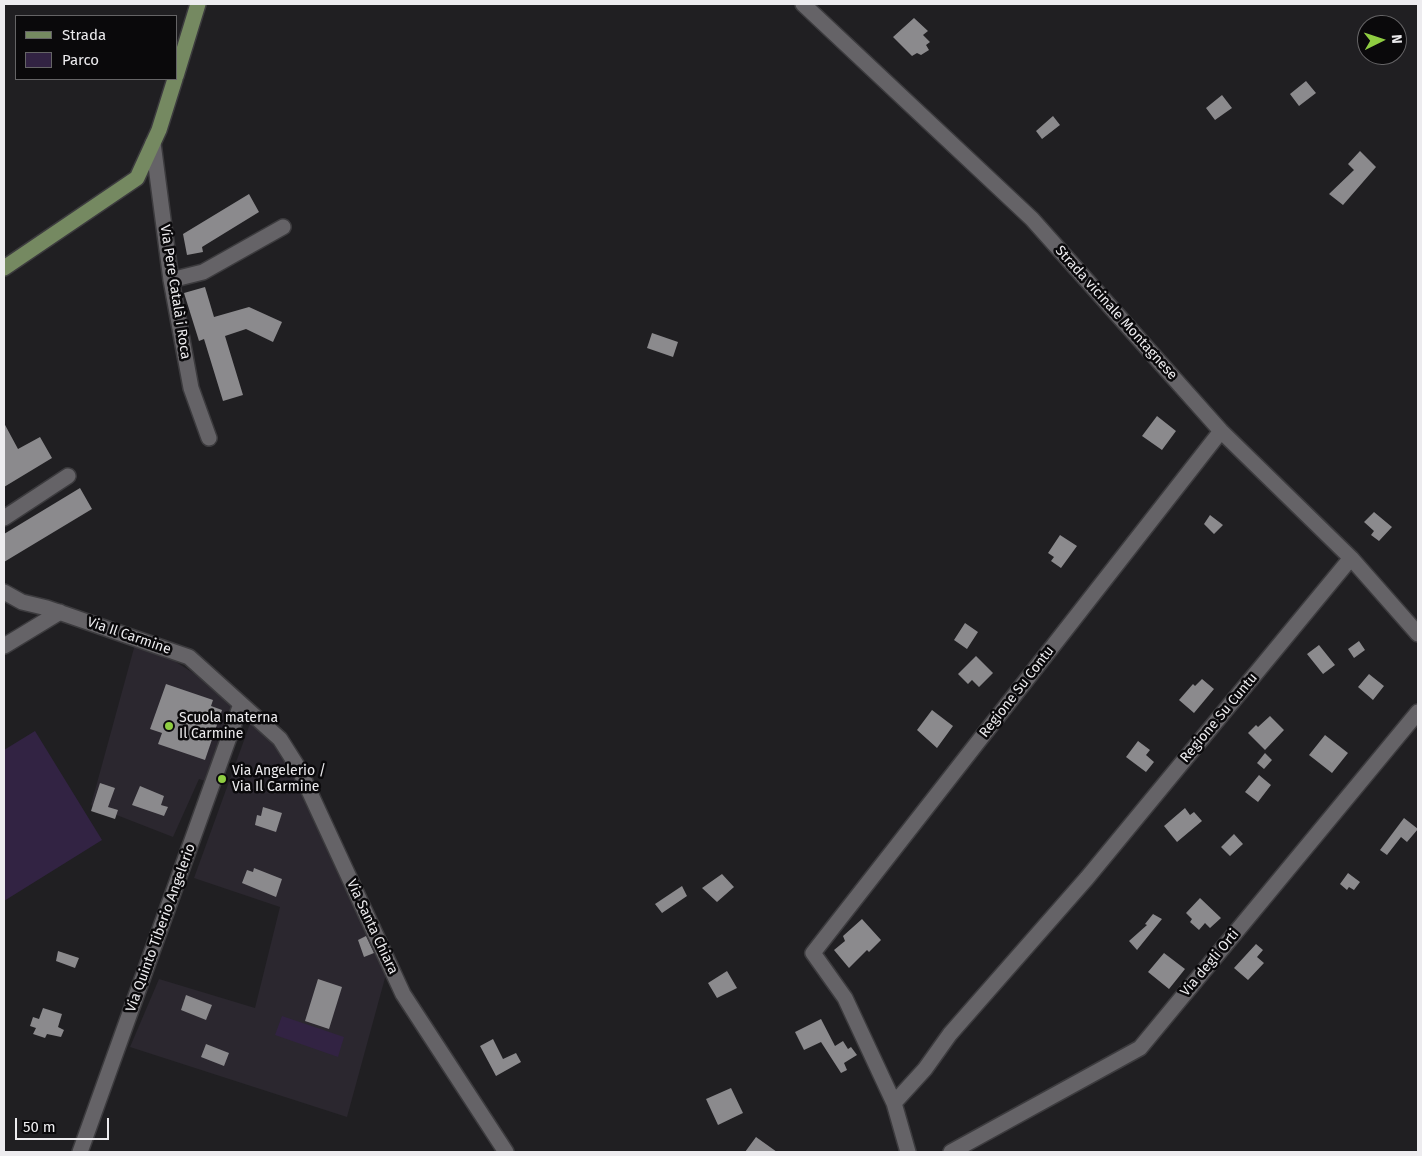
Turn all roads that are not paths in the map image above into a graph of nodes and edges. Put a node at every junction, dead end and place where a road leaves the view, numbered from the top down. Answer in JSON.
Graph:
{"nodes":[{"id":1,"x":198,"y":4,"type":"edge"},
{"id":2,"x":802,"y":4,"type":"edge"},
{"id":3,"x":178,"y":70,"type":"edge"},
{"id":4,"x":175,"y":80,"type":"edge"},
{"id":5,"x":153,"y":143,"type":"junction"},
{"id":6,"x":283,"y":227,"type":"dead end"},
{"id":7,"x":4,"y":268,"type":"edge"},
{"id":8,"x":171,"y":280,"type":"junction"},
{"id":9,"x":1221,"y":431,"type":"junction"},
{"id":10,"x":210,"y":438,"type":"dead end"},
{"id":11,"x":68,"y":476,"type":"dead end"},
{"id":12,"x":4,"y":518,"type":"edge"},
{"id":13,"x":1351,"y":558,"type":"junction"},
{"id":14,"x":4,"y":592,"type":"edge"},
{"id":15,"x":60,"y":612,"type":"junction"},
{"id":16,"x":1418,"y":634,"type":"edge"},
{"id":17,"x":4,"y":646,"type":"edge"},
{"id":18,"x":241,"y":704,"type":"junction"},
{"id":19,"x":1418,"y":712,"type":"edge"},
{"id":20,"x":894,"y":1103,"type":"junction"},
{"id":21,"x":80,"y":1152,"type":"edge"},
{"id":22,"x":506,"y":1152,"type":"edge"},
{"id":23,"x":908,"y":1152,"type":"edge"},
{"id":24,"x":951,"y":1152,"type":"edge"}],
"edges":[{"from":1,"to":3,"type":"main road"},
{"from":2,"to":9,"type":"street","name":"Strada vicinale Montagnese"},
{"from":4,"to":5,"type":"main road"},
{"from":5,"to":7,"type":"main road"},
{"from":5,"to":8,"type":"street","name":"Via Pere Català i Roca"},
{"from":6,"to":8,"type":"street"},
{"from":8,"to":10,"type":"street","name":"Via Pere Català i Roca"},
{"from":9,"to":13,"type":"street","name":"Strada vicinale Montagnese"},
{"from":9,"to":20,"type":"street","name":"Regione Su Contu"},
{"from":11,"to":12,"type":"street"},
{"from":13,"to":16,"type":"street","name":"Strada vicinale Montagnese"},
{"from":13,"to":20,"type":"street","name":"Regione Su Cuntu"},
{"from":14,"to":15,"type":"street","name":"Via Il Carmine"},
{"from":15,"to":17,"type":"street"},
{"from":15,"to":18,"type":"street","name":"Via Il Carmine"},
{"from":18,"to":21,"type":"street","name":"Via Quinto Tiberio Angelerio"},
{"from":18,"to":22,"type":"street","name":"Via Santa Chiara"},
{"from":19,"to":24,"type":"street","name":"Via degli Orti"},
{"from":20,"to":23,"type":"street"}]}
